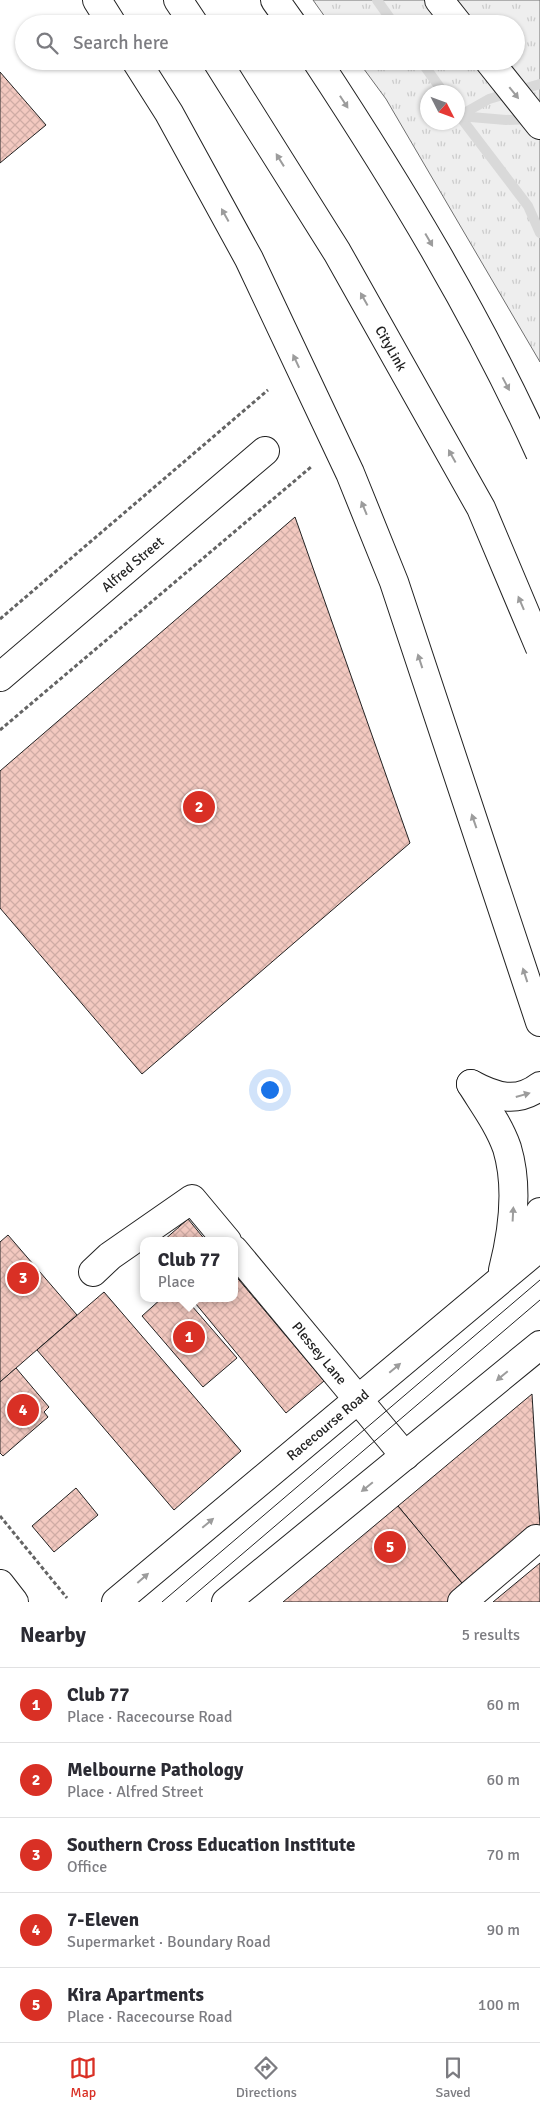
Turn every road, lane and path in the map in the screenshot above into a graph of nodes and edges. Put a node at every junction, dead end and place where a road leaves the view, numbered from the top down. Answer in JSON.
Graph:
{"nodes":[{"id":1,"x":97,"y":0,"type":"edge"},
{"id":2,"x":178,"y":0,"type":"edge"},
{"id":3,"x":276,"y":0,"type":"edge"},
{"id":4,"x":439,"y":0,"type":"edge"},
{"id":5,"x":106,"y":15,"type":"edge"},
{"id":6,"x":188,"y":15,"type":"edge"},
{"id":7,"x":286,"y":15,"type":"edge"},
{"id":8,"x":451,"y":15,"type":"edge"},
{"id":9,"x":142,"y":70,"type":"edge"},
{"id":10,"x":223,"y":70,"type":"edge"},
{"id":11,"x":324,"y":70,"type":"edge"},
{"id":12,"x":496,"y":70,"type":"edge"},
{"id":13,"x":540,"y":125,"type":"edge"},
{"id":14,"x":268,"y":390,"type":"dead end"},
{"id":15,"x":265,"y":451,"type":"dead end"},
{"id":16,"x":540,"y":453,"type":"edge"},
{"id":17,"x":311,"y":467,"type":"dead end"},
{"id":18,"x":0,"y":619,"type":"edge"},
{"id":19,"x":540,"y":648,"type":"edge"},
{"id":20,"x":0,"y":677,"type":"edge"},
{"id":21,"x":0,"y":730,"type":"edge"},
{"id":22,"x":540,"y":1022,"type":"edge"},
{"id":23,"x":540,"y":1086,"type":"edge"},
{"id":24,"x":540,"y":1212,"type":"edge"},
{"id":25,"x":144,"y":1237,"type":"edge"},
{"id":26,"x":224,"y":1237,"type":"edge"},
{"id":27,"x":140,"y":1240,"type":"edge"},
{"id":28,"x":540,"y":1247,"type":"edge"},
{"id":29,"x":238,"y":1255,"type":"edge"},
{"id":30,"x":108,"y":1265,"type":"dead end"},
{"id":31,"x":501,"y":1279,"type":"junction"},
{"id":32,"x":540,"y":1345,"type":"edge"},
{"id":33,"x":358,"y":1399,"type":"junction"},
{"id":34,"x":406,"y":1456,"type":"junction"},
{"id":35,"x":0,"y":1516,"type":"edge"},
{"id":36,"x":536,"y":1539,"type":"dead end"},
{"id":37,"x":258,"y":1574,"type":"junction"},
{"id":38,"x":0,"y":1584,"type":"edge"},
{"id":39,"x":67,"y":1598,"type":"dead end"},
{"id":40,"x":14,"y":1602,"type":"edge"},
{"id":41,"x":116,"y":1602,"type":"edge"},
{"id":42,"x":226,"y":1602,"type":"edge"},
{"id":43,"x":240,"y":1602,"type":"edge"},
{"id":44,"x":462,"y":1602,"type":"edge"}],
"edges":[{"from":1,"to":5,"type":"main road"},
{"from":2,"to":6,"type":"main road"},
{"from":3,"to":7,"type":"main road"},
{"from":4,"to":8,"type":"main road"},
{"from":22,"to":9,"type":"main road","one_way":true},
{"from":19,"to":10,"type":"main road","name":"CityLink","one_way":true,"bridge":true},
{"from":11,"to":16,"type":"main road","one_way":true,"bridge":true},
{"from":12,"to":13,"type":"main road","one_way":true},
{"from":14,"to":18,"type":"path"},
{"from":15,"to":20,"type":"main road","name":"Alfred Street"},
{"from":17,"to":21,"type":"path"},
{"from":31,"to":23,"type":"main road","one_way":true},
{"from":24,"to":31,"type":"main road"},
{"from":25,"to":26,"type":"main road"},
{"from":27,"to":30,"type":"main road"},
{"from":28,"to":31,"type":"main road","name":"Racecourse Road"},
{"from":29,"to":33,"type":"main road","name":"Plessey Lane"},
{"from":33,"to":31,"type":"main road","name":"Racecourse Road","one_way":true},
{"from":32,"to":34,"type":"main road","one_way":true},
{"from":33,"to":34,"type":"main road","name":"Plessey Lane"},
{"from":41,"to":33,"type":"main road","name":"Racecourse Road","one_way":true},
{"from":34,"to":37,"type":"main road","one_way":true},
{"from":35,"to":39,"type":"path"},
{"from":36,"to":44,"type":"main road"},
{"from":37,"to":42,"type":"main road"},
{"from":37,"to":43,"type":"main road"},
{"from":38,"to":40,"type":"main road"}]}
